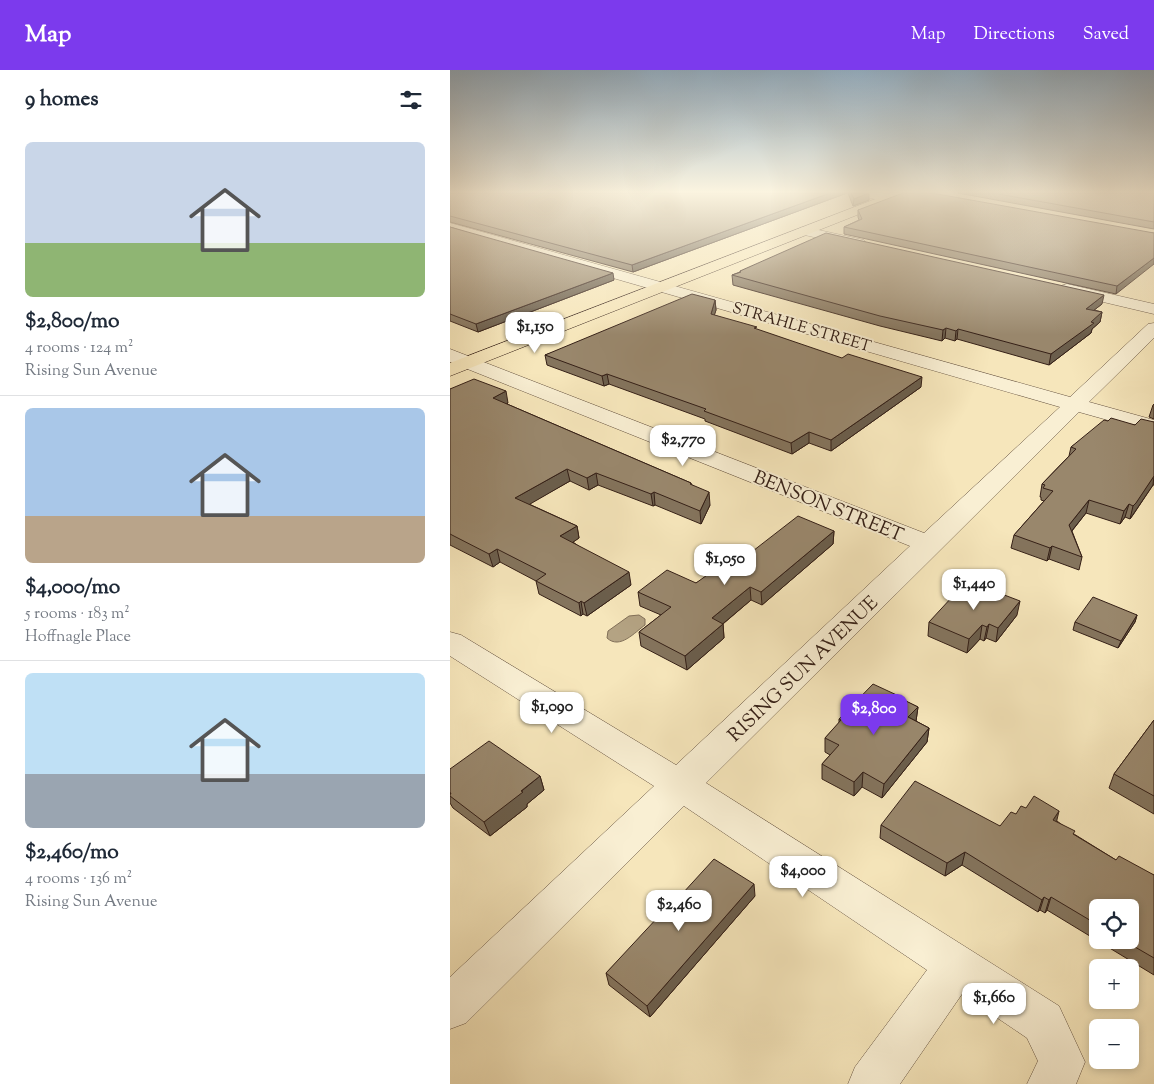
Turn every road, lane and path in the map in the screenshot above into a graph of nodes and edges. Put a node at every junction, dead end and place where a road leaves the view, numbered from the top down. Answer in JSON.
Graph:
{"nodes":[{"id":1,"x":497,"y":240,"type":"edge"},
{"id":2,"x":781,"y":240,"type":"edge"},
{"id":3,"x":847,"y":240,"type":"edge"},
{"id":4,"x":872,"y":246,"type":"edge"},
{"id":5,"x":663,"y":287,"type":"junction"},
{"id":6,"x":1057,"y":287,"type":"edge"},
{"id":7,"x":1154,"y":309,"type":"edge"},
{"id":8,"x":1154,"y":328,"type":"edge"},
{"id":9,"x":456,"y":363,"type":"edge"},
{"id":10,"x":1077,"y":405,"type":"junction"},
{"id":11,"x":1154,"y":427,"type":"edge"},
{"id":12,"x":930,"y":545,"type":"junction"},
{"id":13,"x":450,"y":642,"type":"edge"},
{"id":14,"x":680,"y":785,"type":"junction"},
{"id":15,"x":956,"y":966,"type":"junction"},
{"id":16,"x":450,"y":1007,"type":"edge"},
{"id":17,"x":872,"y":1084,"type":"edge"},
{"id":18,"x":1051,"y":1084,"type":"edge"}],
"edges":[{"from":1,"to":5,"type":"street","name":"STRAHLE STREET"},
{"from":2,"to":5,"type":"main road"},
{"from":3,"to":4,"type":"street"},
{"from":5,"to":9,"type":"main road"},
{"from":5,"to":10,"type":"street","name":"STRAHLE STREET"},
{"from":6,"to":7,"type":"street"},
{"from":8,"to":10,"type":"street","name":"RISING SUN AVENUE"},
{"from":9,"to":12,"type":"street","name":"BENSON STREET"},
{"from":10,"to":11,"type":"street","name":"STRAHLE STREET"},
{"from":10,"to":12,"type":"street","name":"RISING SUN AVENUE"},
{"from":12,"to":14,"type":"street","name":"RISING SUN AVENUE"},
{"from":13,"to":14,"type":"street"},
{"from":14,"to":15,"type":"street"},
{"from":14,"to":16,"type":"street","name":"RISING SUN AVENUE"},
{"from":15,"to":17,"type":"street"},
{"from":15,"to":18,"type":"street"}]}
